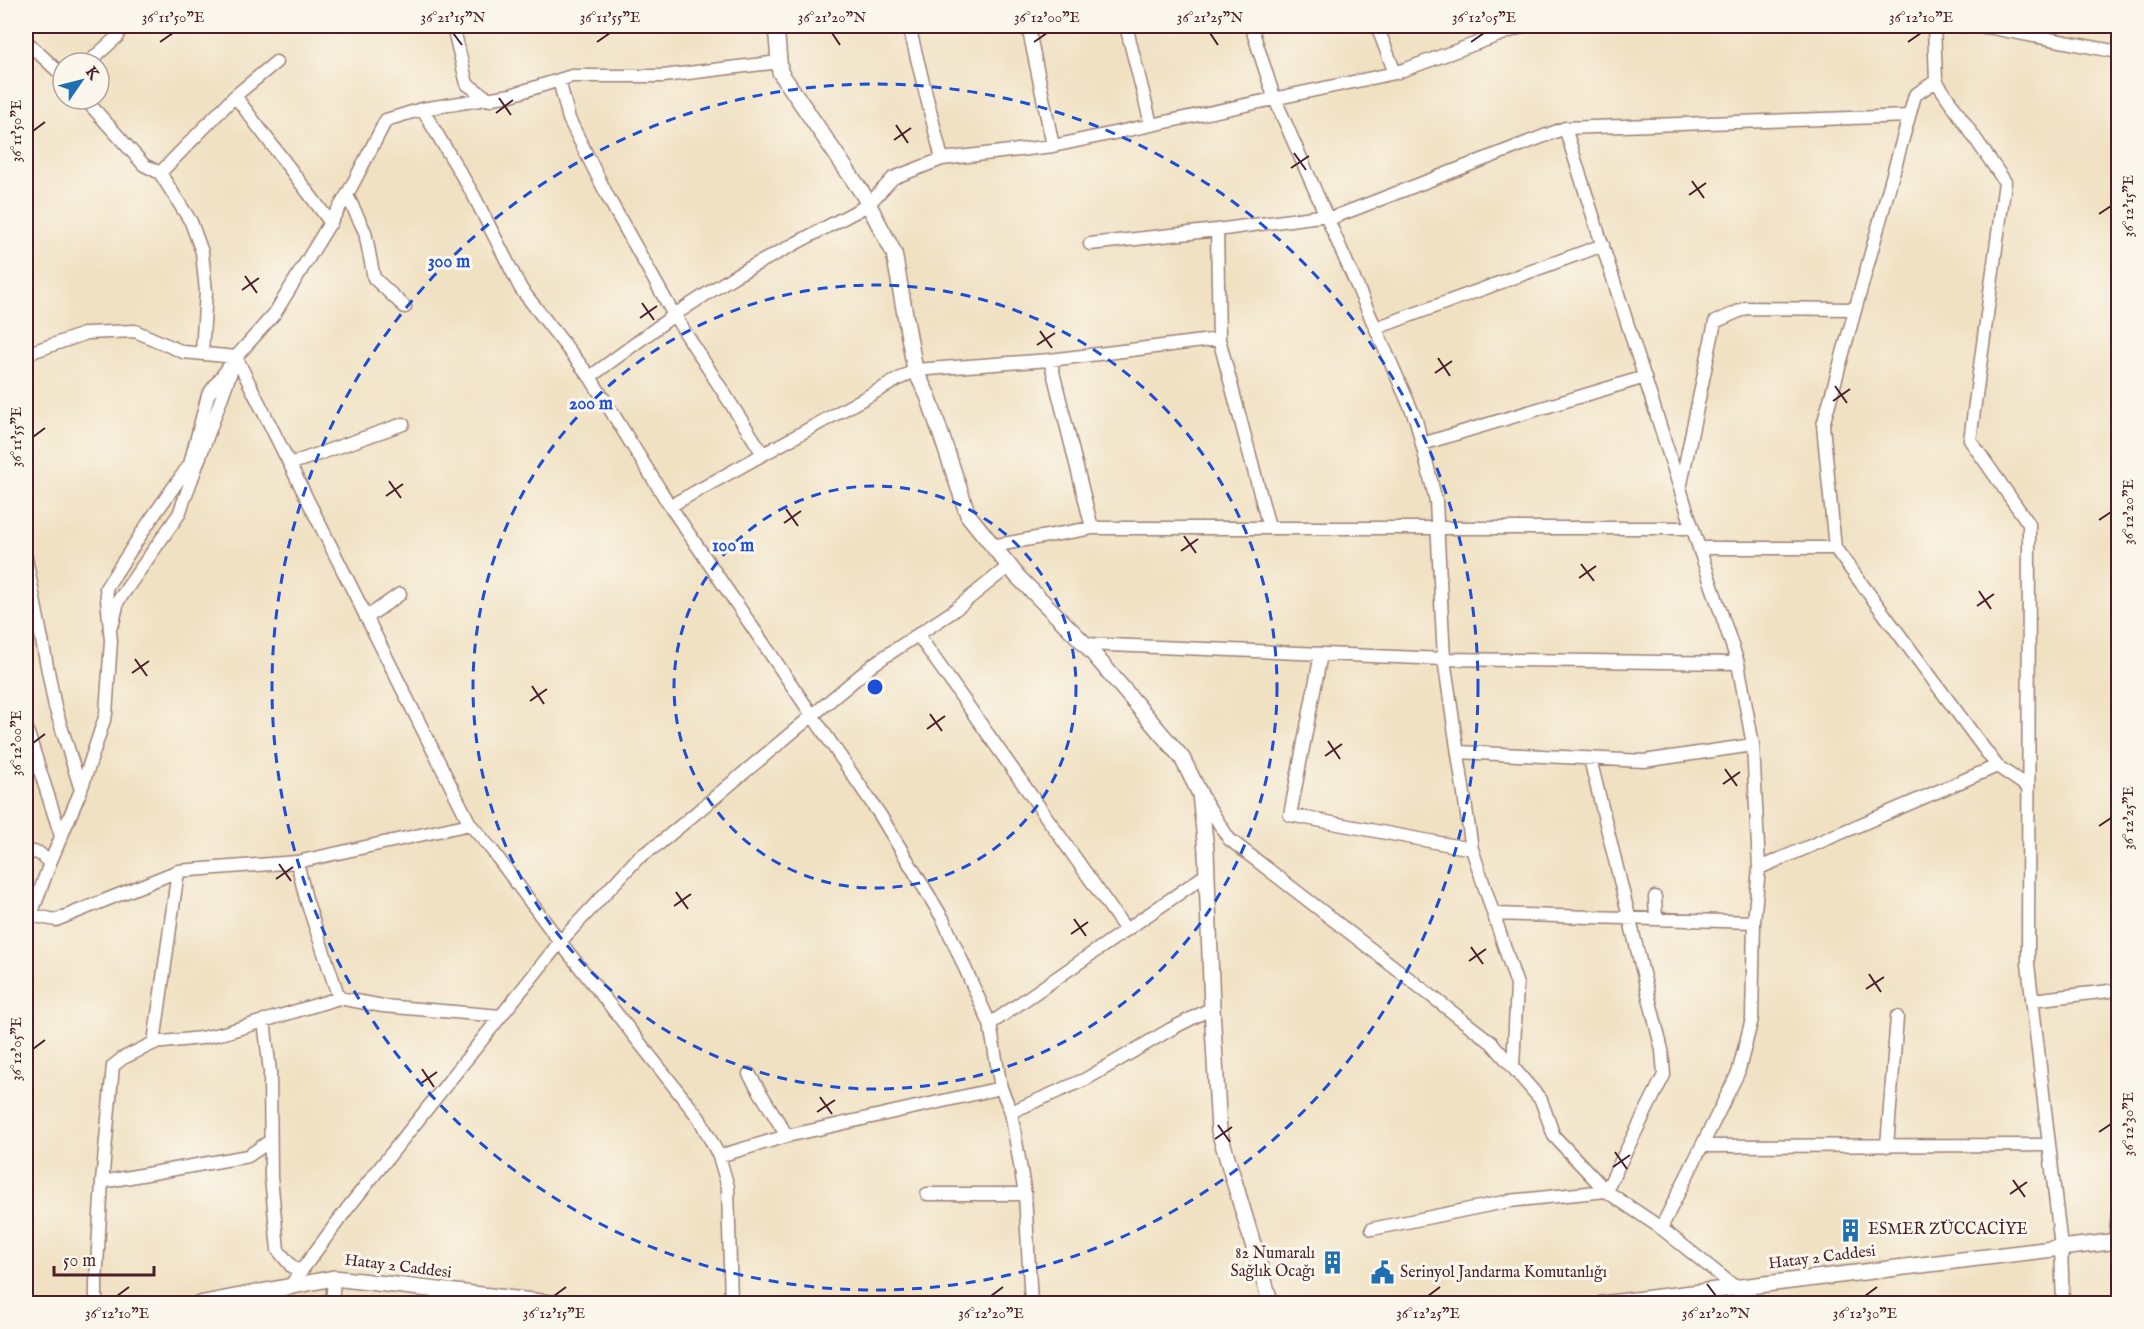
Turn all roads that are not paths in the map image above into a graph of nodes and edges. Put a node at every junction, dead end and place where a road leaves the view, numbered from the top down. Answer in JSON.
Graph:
{"nodes":[{"id":1,"x":453,"y":26,"type":"edge"},
{"id":2,"x":776,"y":26,"type":"edge"},
{"id":3,"x":909,"y":26,"type":"edge"},
{"id":4,"x":1028,"y":26,"type":"edge"},
{"id":5,"x":1126,"y":26,"type":"edge"},
{"id":6,"x":1251,"y":26,"type":"edge"},
{"id":7,"x":1377,"y":26,"type":"edge"},
{"id":8,"x":1524,"y":26,"type":"edge"},
{"id":9,"x":1934,"y":26,"type":"edge"},
{"id":10,"x":1962,"y":26,"type":"edge"},
{"id":11,"x":2008,"y":28,"type":"edge"},
{"id":12,"x":118,"y":36,"type":"dead end"},
{"id":13,"x":26,"y":41,"type":"edge"},
{"id":14,"x":101,"y":51,"type":"edge"},
{"id":15,"x":2118,"y":52,"type":"edge"},
{"id":16,"x":276,"y":62,"type":"dead end"},
{"id":17,"x":779,"y":62,"type":"junction"},
{"id":18,"x":51,"y":65,"type":"edge"},
{"id":19,"x":1395,"y":73,"type":"junction"},
{"id":20,"x":559,"y":80,"type":"junction"},
{"id":21,"x":1936,"y":81,"type":"junction"},
{"id":22,"x":235,"y":96,"type":"junction"},
{"id":23,"x":1274,"y":97,"type":"junction"},
{"id":24,"x":490,"y":100,"type":"junction"},
{"id":25,"x":422,"y":109,"type":"junction"},
{"id":26,"x":96,"y":111,"type":"edge"},
{"id":27,"x":1909,"y":116,"type":"junction"},
{"id":28,"x":1151,"y":124,"type":"junction"},
{"id":29,"x":1565,"y":128,"type":"junction"},
{"id":30,"x":1053,"y":146,"type":"junction"},
{"id":31,"x":942,"y":159,"type":"junction"},
{"id":32,"x":160,"y":173,"type":"junction"},
{"id":33,"x":347,"y":195,"type":"junction"},
{"id":34,"x":868,"y":205,"type":"junction"},
{"id":35,"x":1328,"y":217,"type":"junction"},
{"id":36,"x":331,"y":223,"type":"junction"},
{"id":37,"x":1217,"y":230,"type":"junction"},
{"id":38,"x":1090,"y":244,"type":"dead end"},
{"id":39,"x":1603,"y":245,"type":"junction"},
{"id":40,"x":405,"y":307,"type":"dead end"},
{"id":41,"x":1854,"y":309,"type":"junction"},
{"id":42,"x":674,"y":315,"type":"junction"},
{"id":43,"x":1376,"y":328,"type":"junction"},
{"id":44,"x":1219,"y":339,"type":"junction"},
{"id":45,"x":202,"y":352,"type":"junction"},
{"id":46,"x":26,"y":354,"type":"edge"},
{"id":47,"x":236,"y":357,"type":"junction"},
{"id":48,"x":1050,"y":360,"type":"junction"},
{"id":49,"x":915,"y":370,"type":"junction"},
{"id":50,"x":591,"y":377,"type":"junction"},
{"id":51,"x":1645,"y":377,"type":"junction"},
{"id":52,"x":403,"y":424,"type":"dead end"},
{"id":53,"x":1422,"y":444,"type":"junction"},
{"id":54,"x":763,"y":454,"type":"junction"},
{"id":55,"x":290,"y":464,"type":"junction"},
{"id":56,"x":1680,"y":486,"type":"junction"},
{"id":57,"x":670,"y":506,"type":"junction"},
{"id":58,"x":1269,"y":527,"type":"junction"},
{"id":59,"x":1092,"y":528,"type":"junction"},
{"id":60,"x":1437,"y":528,"type":"junction"},
{"id":61,"x":1693,"y":528,"type":"junction"},
{"id":62,"x":992,"y":546,"type":"junction"},
{"id":63,"x":1699,"y":548,"type":"junction"},
{"id":64,"x":1835,"y":548,"type":"junction"},
{"id":65,"x":26,"y":558,"type":"edge"},
{"id":66,"x":1009,"y":567,"type":"junction"},
{"id":67,"x":400,"y":594,"type":"dead end"},
{"id":68,"x":366,"y":618,"type":"junction"},
{"id":69,"x":918,"y":634,"type":"junction"},
{"id":70,"x":1085,"y":644,"type":"junction"},
{"id":71,"x":1321,"y":654,"type":"junction"},
{"id":72,"x":1444,"y":658,"type":"junction"},
{"id":73,"x":1738,"y":663,"type":"junction"},
{"id":74,"x":811,"y":716,"type":"junction"},
{"id":75,"x":26,"y":727,"type":"edge"},
{"id":76,"x":1753,"y":745,"type":"junction"},
{"id":77,"x":1458,"y":752,"type":"junction"},
{"id":78,"x":1590,"y":759,"type":"junction"},
{"id":79,"x":1997,"y":766,"type":"junction"},
{"id":80,"x":2028,"y":787,"type":"junction"},
{"id":81,"x":81,"y":790,"type":"junction"},
{"id":82,"x":1200,"y":794,"type":"junction"},
{"id":83,"x":470,"y":824,"type":"junction"},
{"id":84,"x":61,"y":836,"type":"junction"},
{"id":85,"x":1472,"y":849,"type":"junction"},
{"id":86,"x":26,"y":851,"type":"edge"},
{"id":87,"x":50,"y":862,"type":"junction"},
{"id":88,"x":297,"y":862,"type":"junction"},
{"id":89,"x":1759,"y":868,"type":"junction"},
{"id":90,"x":178,"y":871,"type":"junction"},
{"id":91,"x":1207,"y":874,"type":"junction"},
{"id":92,"x":1655,"y":897,"type":"dead end"},
{"id":93,"x":1494,"y":914,"type":"junction"},
{"id":94,"x":30,"y":915,"type":"junction"},
{"id":95,"x":1628,"y":918,"type":"junction"},
{"id":96,"x":1656,"y":919,"type":"junction"},
{"id":97,"x":1754,"y":922,"type":"junction"},
{"id":98,"x":26,"y":929,"type":"edge"},
{"id":99,"x":1126,"y":930,"type":"junction"},
{"id":100,"x":560,"y":942,"type":"junction"},
{"id":101,"x":2118,"y":990,"type":"edge"},
{"id":102,"x":339,"y":998,"type":"junction"},
{"id":103,"x":2032,"y":1000,"type":"junction"},
{"id":104,"x":1212,"y":1008,"type":"junction"},
{"id":105,"x":501,"y":1016,"type":"junction"},
{"id":106,"x":1898,"y":1017,"type":"dead end"},
{"id":107,"x":264,"y":1020,"type":"junction"},
{"id":108,"x":990,"y":1024,"type":"junction"},
{"id":109,"x":154,"y":1043,"type":"junction"},
{"id":110,"x":1513,"y":1067,"type":"junction"},
{"id":111,"x":749,"y":1074,"type":"dead end"},
{"id":112,"x":1001,"y":1088,"type":"junction"},
{"id":113,"x":1011,"y":1112,"type":"junction"},
{"id":114,"x":787,"y":1136,"type":"junction"},
{"id":115,"x":270,"y":1141,"type":"junction"},
{"id":116,"x":2049,"y":1145,"type":"junction"},
{"id":117,"x":1703,"y":1146,"type":"junction"},
{"id":118,"x":1887,"y":1146,"type":"junction"},
{"id":119,"x":719,"y":1156,"type":"junction"},
{"id":120,"x":102,"y":1182,"type":"junction"},
{"id":121,"x":1606,"y":1191,"type":"junction"},
{"id":122,"x":927,"y":1194,"type":"dead end"},
{"id":123,"x":1025,"y":1194,"type":"junction"},
{"id":124,"x":2118,"y":1212,"type":"edge"},
{"id":125,"x":1661,"y":1227,"type":"junction"},
{"id":126,"x":1372,"y":1229,"type":"dead end"},
{"id":127,"x":2117,"y":1241,"type":"edge"},
{"id":128,"x":2061,"y":1247,"type":"junction"},
{"id":129,"x":301,"y":1271,"type":"junction"},
{"id":130,"x":334,"y":1278,"type":"junction"},
{"id":131,"x":291,"y":1286,"type":"junction"},
{"id":132,"x":1735,"y":1287,"type":"junction"},
{"id":133,"x":96,"y":1304,"type":"edge"},
{"id":134,"x":199,"y":1304,"type":"edge"},
{"id":135,"x":332,"y":1304,"type":"edge"},
{"id":136,"x":559,"y":1304,"type":"edge"},
{"id":137,"x":731,"y":1304,"type":"edge"},
{"id":138,"x":1031,"y":1304,"type":"edge"},
{"id":139,"x":1271,"y":1304,"type":"edge"},
{"id":140,"x":1602,"y":1304,"type":"edge"},
{"id":141,"x":1749,"y":1304,"type":"edge"},
{"id":142,"x":2063,"y":1304,"type":"edge"}],
"edges":[{"from":1,"to":24,"type":"street"},
{"from":2,"to":17,"type":"street"},
{"from":3,"to":31,"type":"street"},
{"from":4,"to":30,"type":"street"},
{"from":5,"to":28,"type":"street"},
{"from":6,"to":23,"type":"street"},
{"from":7,"to":19,"type":"street"},
{"from":8,"to":19,"type":"street"},
{"from":9,"to":21,"type":"street"},
{"from":10,"to":11,"type":"street"},
{"from":11,"to":15,"type":"street"},
{"from":12,"to":14,"type":"street"},
{"from":13,"to":18,"type":"street"},
{"from":16,"to":22,"type":"street"},
{"from":17,"to":20,"type":"street"},
{"from":17,"to":34,"type":"street"},
{"from":19,"to":23,"type":"street"},
{"from":20,"to":24,"type":"street"},
{"from":20,"to":42,"type":"street"},
{"from":21,"to":27,"type":"street"},
{"from":21,"to":80,"type":"street"},
{"from":22,"to":32,"type":"street"},
{"from":22,"to":36,"type":"street"},
{"from":23,"to":28,"type":"street"},
{"from":23,"to":35,"type":"street"},
{"from":24,"to":25,"type":"street"},
{"from":25,"to":33,"type":"street"},
{"from":25,"to":50,"type":"street"},
{"from":26,"to":32,"type":"street"},
{"from":27,"to":29,"type":"street"},
{"from":27,"to":41,"type":"street"},
{"from":28,"to":30,"type":"street"},
{"from":29,"to":35,"type":"street"},
{"from":29,"to":39,"type":"street"},
{"from":30,"to":31,"type":"street"},
{"from":31,"to":34,"type":"street"},
{"from":32,"to":45,"type":"street"},
{"from":33,"to":36,"type":"street"},
{"from":33,"to":40,"type":"street"},
{"from":34,"to":42,"type":"street"},
{"from":34,"to":49,"type":"street"},
{"from":35,"to":37,"type":"street"},
{"from":35,"to":43,"type":"street"},
{"from":36,"to":47,"type":"street"},
{"from":37,"to":38,"type":"street"},
{"from":37,"to":44,"type":"street"},
{"from":39,"to":43,"type":"street"},
{"from":39,"to":51,"type":"street"},
{"from":41,"to":56,"type":"street"},
{"from":41,"to":64,"type":"street"},
{"from":42,"to":50,"type":"street"},
{"from":42,"to":54,"type":"street"},
{"from":43,"to":53,"type":"street"},
{"from":44,"to":48,"type":"street"},
{"from":44,"to":58,"type":"street"},
{"from":45,"to":46,"type":"street"},
{"from":45,"to":47,"type":"street"},
{"from":47,"to":55,"type":"street"},
{"from":47,"to":81,"type":"street"},
{"from":47,"to":81,"type":"street"},
{"from":48,"to":49,"type":"street"},
{"from":48,"to":59,"type":"street"},
{"from":49,"to":54,"type":"street"},
{"from":49,"to":62,"type":"street"},
{"from":50,"to":57,"type":"street"},
{"from":51,"to":53,"type":"street"},
{"from":51,"to":56,"type":"street"},
{"from":52,"to":55,"type":"street"},
{"from":53,"to":60,"type":"street"},
{"from":54,"to":57,"type":"street"},
{"from":55,"to":68,"type":"street"},
{"from":56,"to":61,"type":"street"},
{"from":57,"to":74,"type":"street"},
{"from":58,"to":59,"type":"street"},
{"from":58,"to":60,"type":"street"},
{"from":59,"to":62,"type":"street"},
{"from":60,"to":61,"type":"street"},
{"from":60,"to":72,"type":"street"},
{"from":61,"to":63,"type":"street"},
{"from":62,"to":66,"type":"street"},
{"from":63,"to":64,"type":"street"},
{"from":63,"to":73,"type":"street"},
{"from":64,"to":79,"type":"street"},
{"from":65,"to":81,"type":"street"},
{"from":66,"to":69,"type":"street"},
{"from":66,"to":70,"type":"street"},
{"from":67,"to":68,"type":"street"},
{"from":68,"to":83,"type":"street"},
{"from":69,"to":74,"type":"street"},
{"from":69,"to":99,"type":"street"},
{"from":70,"to":71,"type":"street"},
{"from":70,"to":82,"type":"street"},
{"from":71,"to":72,"type":"street"},
{"from":71,"to":85,"type":"street"},
{"from":72,"to":73,"type":"street"},
{"from":72,"to":77,"type":"street"},
{"from":73,"to":76,"type":"street"},
{"from":74,"to":100,"type":"street"},
{"from":74,"to":108,"type":"street"},
{"from":75,"to":84,"type":"street"},
{"from":76,"to":78,"type":"street"},
{"from":76,"to":89,"type":"street"},
{"from":77,"to":78,"type":"street"},
{"from":77,"to":85,"type":"street"},
{"from":78,"to":95,"type":"street"},
{"from":79,"to":80,"type":"street"},
{"from":79,"to":89,"type":"street"},
{"from":80,"to":103,"type":"street"},
{"from":81,"to":84,"type":"street"},
{"from":82,"to":91,"type":"street"},
{"from":82,"to":110,"type":"street"},
{"from":83,"to":88,"type":"street"},
{"from":83,"to":100,"type":"street"},
{"from":84,"to":87,"type":"street"},
{"from":85,"to":93,"type":"street"},
{"from":86,"to":87,"type":"street"},
{"from":87,"to":94,"type":"street"},
{"from":88,"to":90,"type":"street"},
{"from":88,"to":102,"type":"street"},
{"from":89,"to":97,"type":"street"},
{"from":90,"to":94,"type":"street"},
{"from":90,"to":109,"type":"street"},
{"from":91,"to":99,"type":"street"},
{"from":91,"to":104,"type":"street"},
{"from":92,"to":96,"type":"street"},
{"from":93,"to":95,"type":"street"},
{"from":93,"to":110,"type":"street"},
{"from":94,"to":98,"type":"street"},
{"from":95,"to":96,"type":"street"},
{"from":95,"to":121,"type":"street"},
{"from":96,"to":97,"type":"street"},
{"from":97,"to":117,"type":"street"},
{"from":99,"to":108,"type":"street"},
{"from":100,"to":105,"type":"street"},
{"from":100,"to":119,"type":"street"},
{"from":101,"to":103,"type":"street"},
{"from":102,"to":105,"type":"street"},
{"from":102,"to":107,"type":"street"},
{"from":103,"to":116,"type":"street"},
{"from":104,"to":113,"type":"street"},
{"from":104,"to":139,"type":"street"},
{"from":105,"to":129,"type":"street"},
{"from":106,"to":118,"type":"street"},
{"from":107,"to":109,"type":"street"},
{"from":107,"to":115,"type":"street"},
{"from":108,"to":112,"type":"street"},
{"from":109,"to":120,"type":"street"},
{"from":110,"to":121,"type":"street"},
{"from":111,"to":114,"type":"street"},
{"from":112,"to":113,"type":"street"},
{"from":112,"to":114,"type":"street"},
{"from":113,"to":123,"type":"street"},
{"from":114,"to":119,"type":"street"},
{"from":115,"to":120,"type":"street"},
{"from":115,"to":129,"type":"street"},
{"from":116,"to":118,"type":"street"},
{"from":116,"to":128,"type":"street"},
{"from":117,"to":118,"type":"street"},
{"from":117,"to":125,"type":"street"},
{"from":119,"to":137,"type":"street"},
{"from":120,"to":133,"type":"street"},
{"from":121,"to":125,"type":"street"},
{"from":121,"to":126,"type":"street"},
{"from":122,"to":123,"type":"street"},
{"from":123,"to":138,"type":"street"},
{"from":124,"to":127,"type":"street"},
{"from":125,"to":132,"type":"street"},
{"from":127,"to":128,"type":"street","name":"Hatay 2 Caddesi"},
{"from":128,"to":132,"type":"street","name":"Hatay 2 Caddesi"},
{"from":128,"to":142,"type":"street"},
{"from":129,"to":131,"type":"street"},
{"from":130,"to":131,"type":"street","name":"Hatay 2 Caddesi"},
{"from":130,"to":135,"type":"street"},
{"from":130,"to":136,"type":"street","name":"Hatay 2 Caddesi"},
{"from":131,"to":134,"type":"street","name":"Hatay 2 Caddesi"},
{"from":132,"to":140,"type":"street","name":"Hatay 2 Caddesi"},
{"from":132,"to":141,"type":"street"}]}
